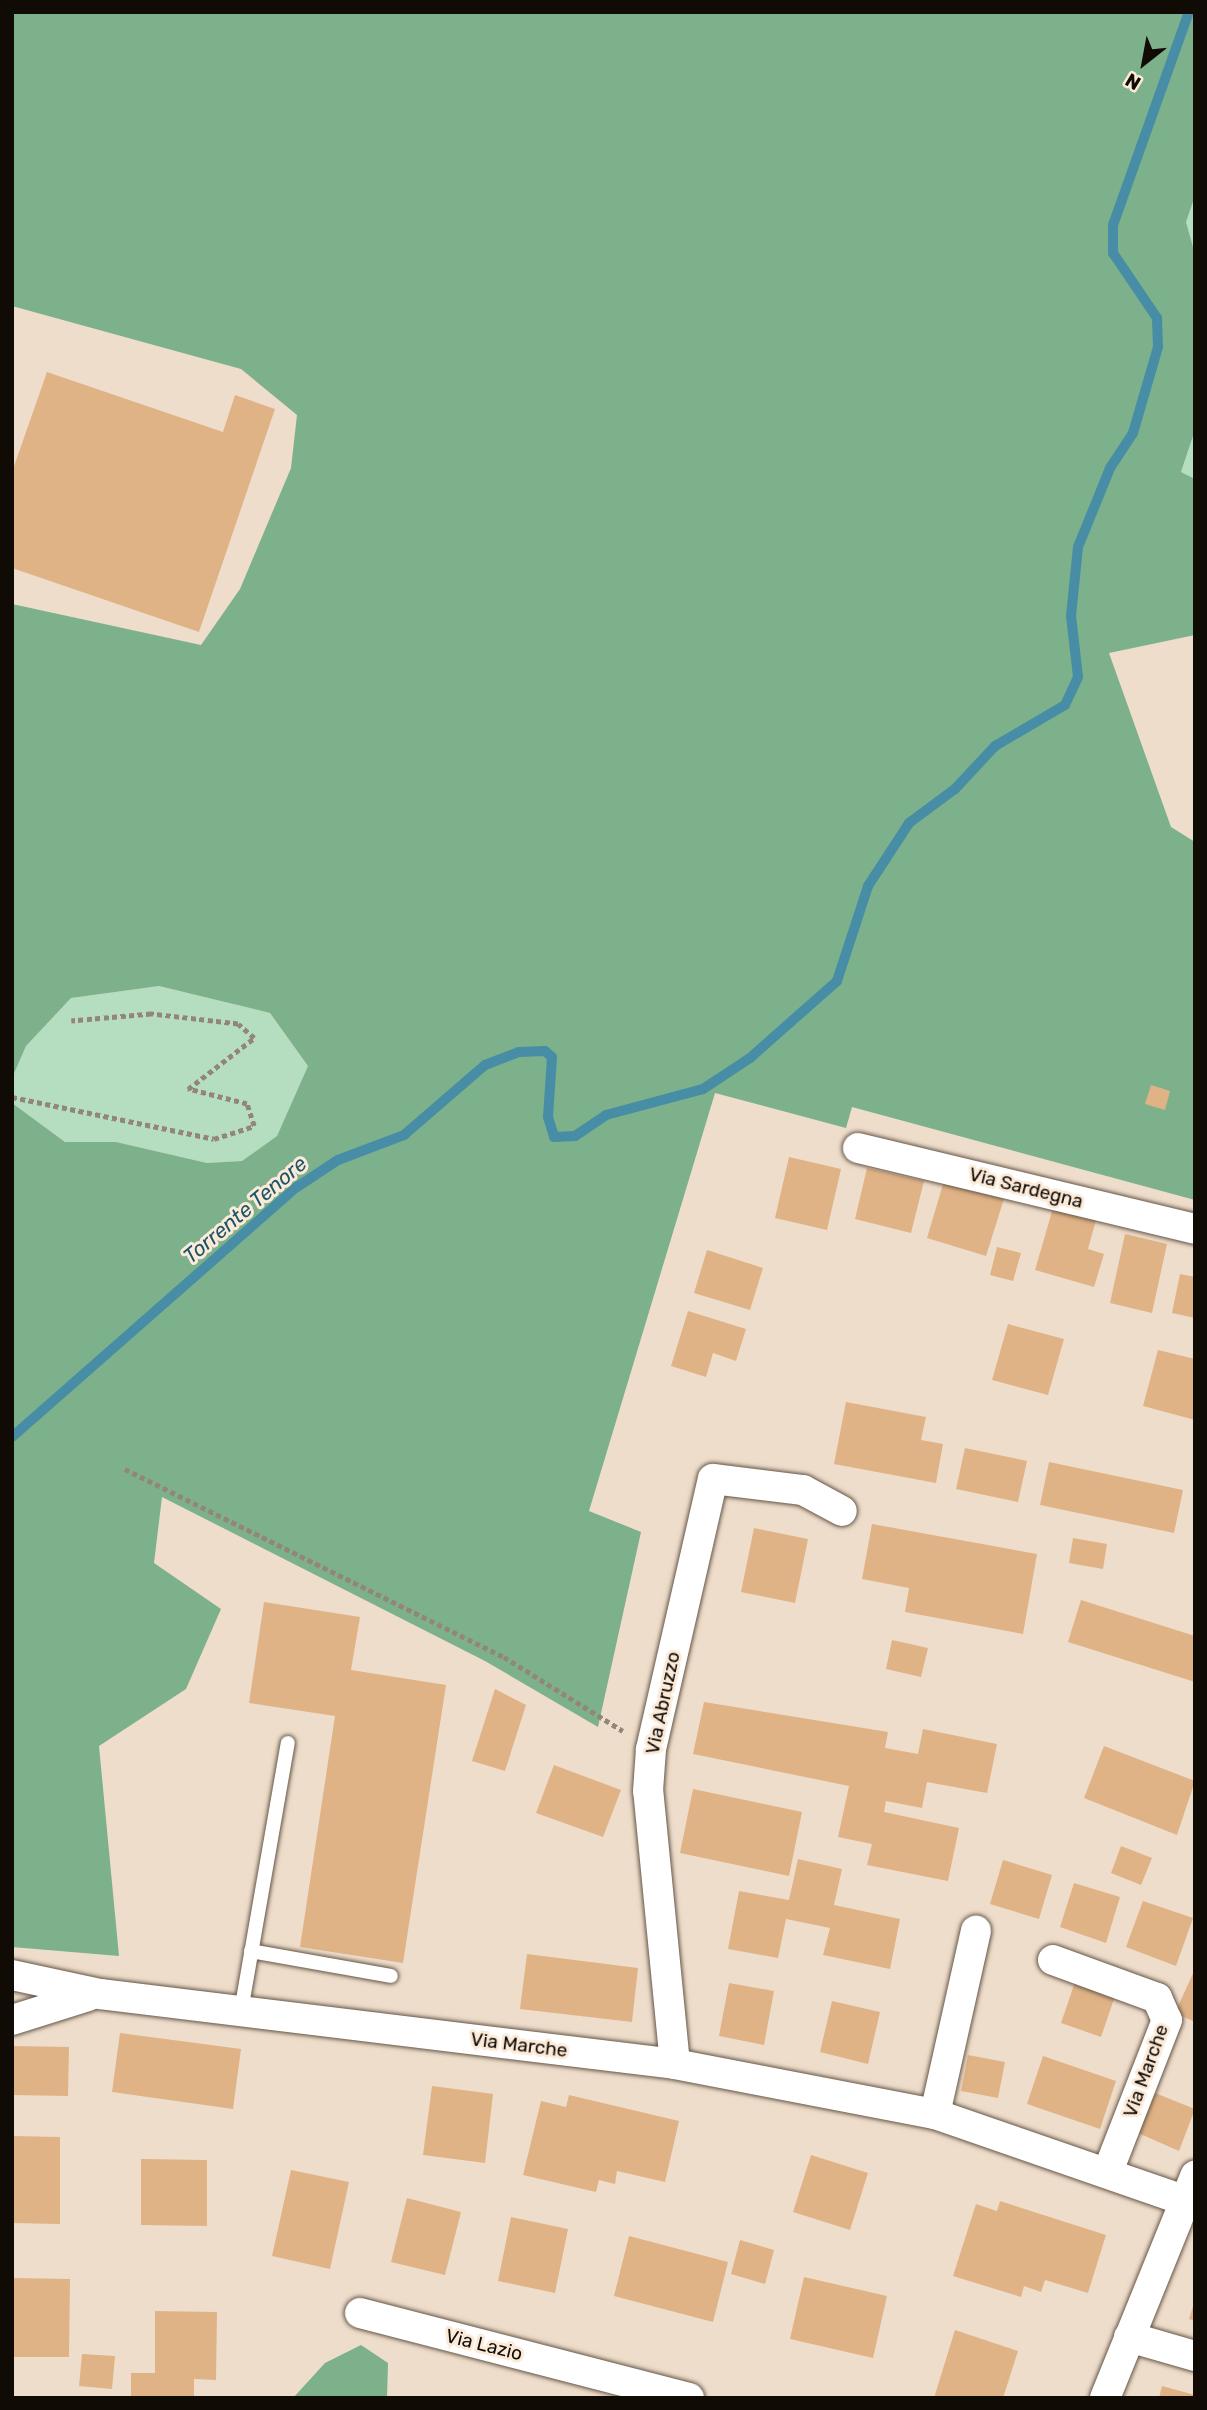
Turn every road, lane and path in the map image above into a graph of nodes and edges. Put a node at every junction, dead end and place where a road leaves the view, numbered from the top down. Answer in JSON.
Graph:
{"nodes":[{"id":1,"x":71,"y":1021,"type":"dead end"},
{"id":2,"x":12,"y":1097,"type":"edge"},
{"id":3,"x":858,"y":1148,"type":"dead end"},
{"id":4,"x":1195,"y":1229,"type":"edge"},
{"id":5,"x":125,"y":1469,"type":"dead end"},
{"id":6,"x":842,"y":1511,"type":"dead end"},
{"id":7,"x":288,"y":1743,"type":"dead end"},
{"id":8,"x":651,"y":1749,"type":"junction"},
{"id":9,"x":976,"y":1931,"type":"dead end"},
{"id":10,"x":251,"y":1951,"type":"junction"},
{"id":11,"x":1053,"y":1960,"type":"dead end"},
{"id":12,"x":12,"y":1975,"type":"edge"},
{"id":13,"x":391,"y":1976,"type":"dead end"},
{"id":14,"x":100,"y":1994,"type":"junction"},
{"id":15,"x":241,"y":2011,"type":"junction"},
{"id":16,"x":12,"y":2020,"type":"edge"},
{"id":17,"x":675,"y":2064,"type":"junction"},
{"id":18,"x":935,"y":2114,"type":"junction"},
{"id":19,"x":1109,"y":2169,"type":"junction"},
{"id":20,"x":1189,"y":2188,"type":"edge"},
{"id":21,"x":360,"y":2313,"type":"dead end"},
{"id":22,"x":1129,"y":2337,"type":"junction"},
{"id":23,"x":1195,"y":2356,"type":"edge"},
{"id":24,"x":604,"y":2387,"type":"edge"},
{"id":25,"x":689,"y":2398,"type":"edge"},
{"id":26,"x":1105,"y":2398,"type":"edge"}],
"edges":[{"from":1,"to":2,"type":"path"},
{"from":3,"to":4,"type":"street","name":"Via Sardegna"},
{"from":5,"to":8,"type":"path"},
{"from":6,"to":8,"type":"street","name":"Via Abruzzo"},
{"from":7,"to":10,"type":"lane"},
{"from":8,"to":17,"type":"street","name":"Via Abruzzo"},
{"from":9,"to":18,"type":"street"},
{"from":10,"to":13,"type":"lane"},
{"from":10,"to":15,"type":"lane"},
{"from":11,"to":19,"type":"street","name":"Via Marche"},
{"from":12,"to":14,"type":"street","name":"Via Marche"},
{"from":14,"to":15,"type":"street","name":"Via Marche"},
{"from":14,"to":16,"type":"street","name":"Via Marche"},
{"from":15,"to":17,"type":"street","name":"Via Marche"},
{"from":17,"to":18,"type":"street","name":"Via Marche"},
{"from":18,"to":19,"type":"street","name":"Via Marche"},
{"from":19,"to":20,"type":"street","name":"Via Marche"},
{"from":20,"to":22,"type":"street"},
{"from":21,"to":24,"type":"street","name":"Via Lazio"},
{"from":22,"to":23,"type":"street"},
{"from":22,"to":26,"type":"street"},
{"from":24,"to":25,"type":"street","name":"Via Lazio"}]}
